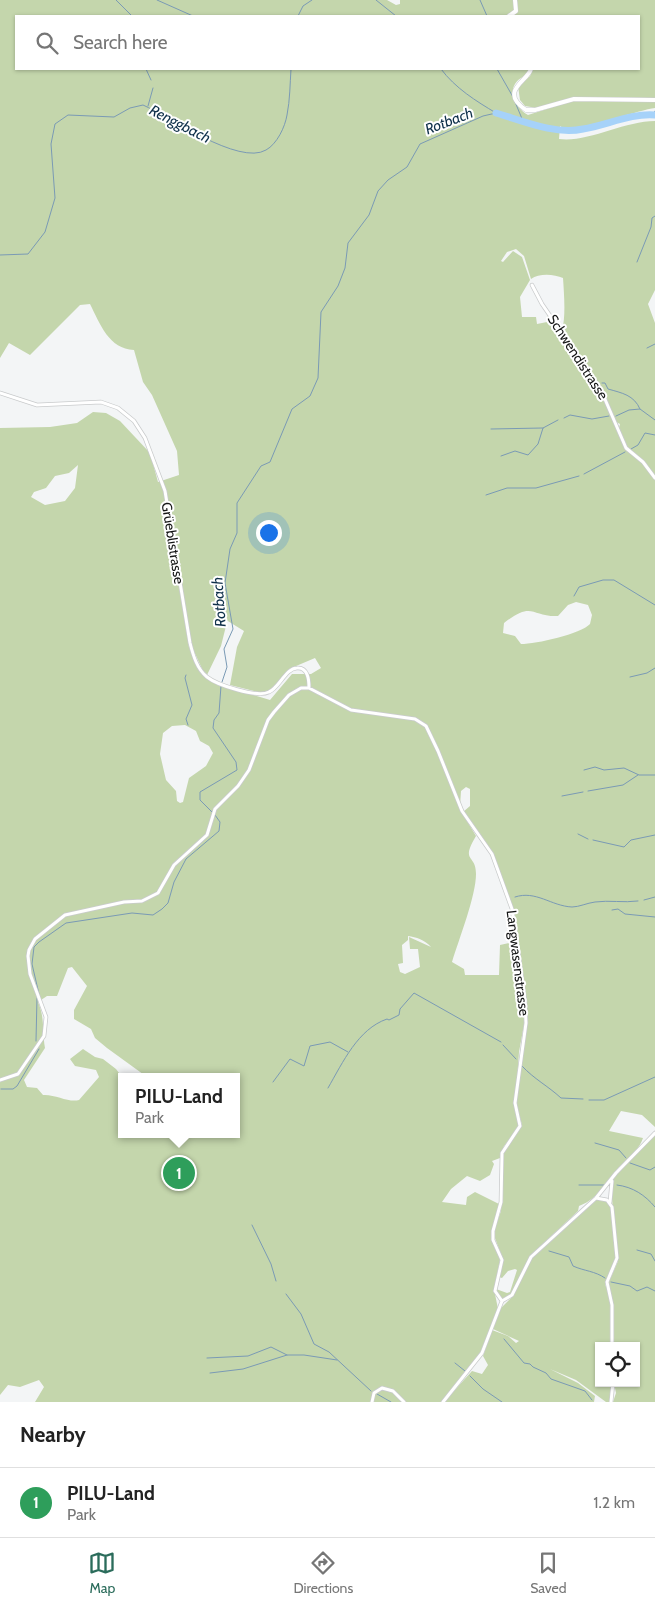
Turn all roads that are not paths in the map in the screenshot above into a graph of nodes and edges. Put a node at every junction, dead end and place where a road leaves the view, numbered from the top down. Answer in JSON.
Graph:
{"nodes":[{"id":1,"x":515,"y":0,"type":"edge"},
{"id":2,"x":510,"y":15,"type":"edge"},
{"id":3,"x":531,"y":70,"type":"edge"},
{"id":4,"x":655,"y":100,"type":"edge"},
{"id":5,"x":532,"y":285,"type":"dead end"},
{"id":6,"x":0,"y":393,"type":"edge"},
{"id":7,"x":655,"y":478,"type":"edge"},
{"id":8,"x":309,"y":688,"type":"junction"},
{"id":9,"x":2,"y":1079,"type":"edge"},
{"id":10,"x":655,"y":1133,"type":"edge"},
{"id":11,"x":612,"y":1181,"type":"junction"},
{"id":12,"x":596,"y":1198,"type":"junction"},
{"id":13,"x":610,"y":1203,"type":"junction"},
{"id":14,"x":502,"y":1301,"type":"junction"},
{"id":15,"x":612,"y":1342,"type":"edge"},
{"id":16,"x":613,"y":1387,"type":"edge"},
{"id":17,"x":372,"y":1402,"type":"edge"},
{"id":18,"x":404,"y":1402,"type":"edge"},
{"id":19,"x":443,"y":1402,"type":"edge"},
{"id":20,"x":611,"y":1402,"type":"edge"}],
"edges":[{"from":1,"to":2,"type":"street"},
{"from":3,"to":4,"type":"street"},
{"from":5,"to":7,"type":"street","name":"Schwendistrasse"},
{"from":6,"to":8,"type":"street","name":"Grüeblistrasse"},
{"from":8,"to":9,"type":"street"},
{"from":8,"to":14,"type":"street","name":"Langwasenstrasse"},
{"from":10,"to":11,"type":"street"},
{"from":11,"to":12,"type":"street"},
{"from":11,"to":13,"type":"street"},
{"from":12,"to":13,"type":"street"},
{"from":12,"to":14,"type":"street"},
{"from":13,"to":15,"type":"street"},
{"from":14,"to":19,"type":"street"},
{"from":16,"to":20,"type":"street"},
{"from":17,"to":18,"type":"street"}]}
